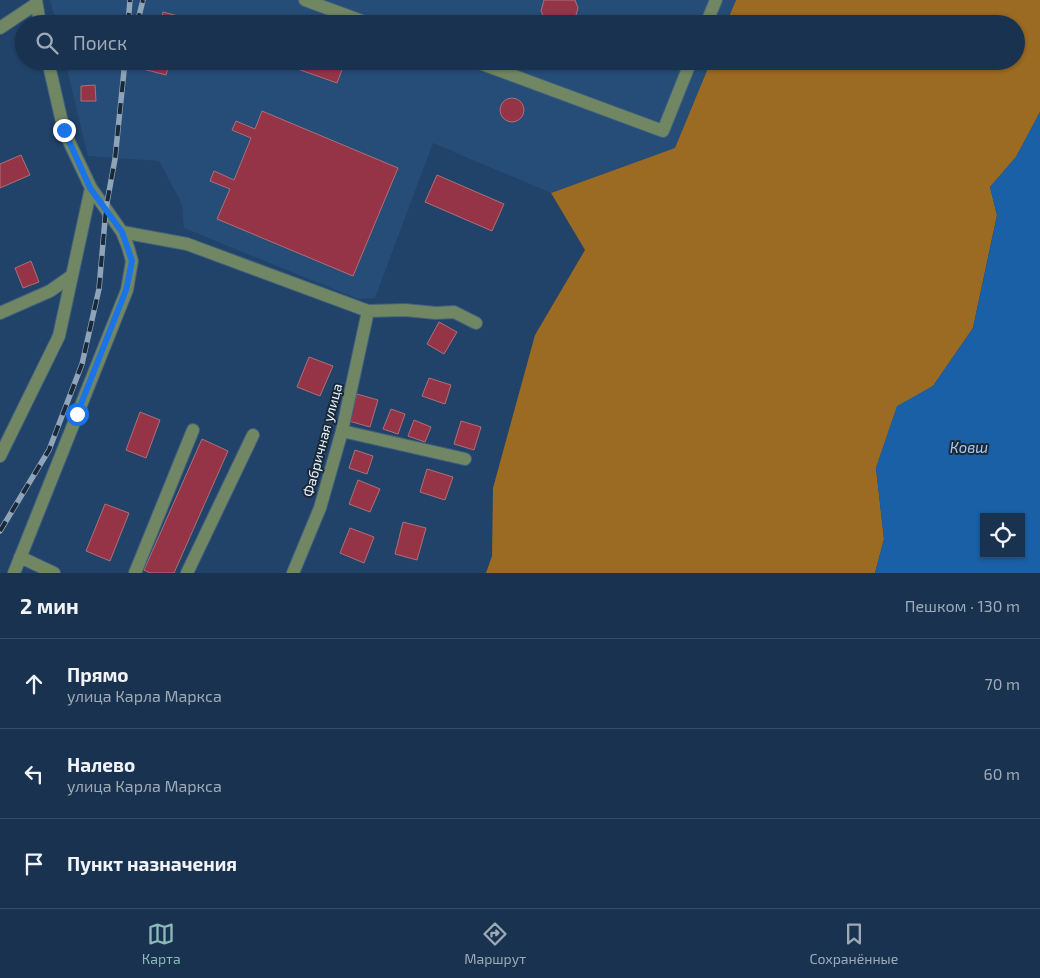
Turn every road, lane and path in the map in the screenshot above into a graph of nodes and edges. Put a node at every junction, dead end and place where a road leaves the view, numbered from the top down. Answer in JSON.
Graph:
{"nodes":[{"id":1,"x":305,"y":0,"type":"edge"},
{"id":2,"x":716,"y":0,"type":"edge"},
{"id":3,"x":36,"y":2,"type":"edge"},
{"id":4,"x":18,"y":15,"type":"edge"},
{"id":5,"x":38,"y":15,"type":"edge"},
{"id":6,"x":346,"y":15,"type":"edge"},
{"id":7,"x":710,"y":15,"type":"edge"},
{"id":8,"x":15,"y":17,"type":"edge"},
{"id":9,"x":0,"y":28,"type":"edge"},
{"id":10,"x":50,"y":70,"type":"edge"},
{"id":11,"x":498,"y":70,"type":"edge"},
{"id":12,"x":687,"y":70,"type":"edge"},
{"id":13,"x":90,"y":188,"type":"junction"},
{"id":14,"x":122,"y":232,"type":"junction"},
{"id":15,"x":70,"y":277,"type":"junction"},
{"id":16,"x":368,"y":312,"type":"junction"},
{"id":17,"x":0,"y":313,"type":"edge"},
{"id":18,"x":476,"y":323,"type":"dead end"},
{"id":19,"x":193,"y":430,"type":"dead end"},
{"id":20,"x":342,"y":431,"type":"junction"},
{"id":21,"x":253,"y":435,"type":"dead end"},
{"id":22,"x":0,"y":456,"type":"edge"},
{"id":23,"x":465,"y":459,"type":"dead end"},
{"id":24,"x":20,"y":557,"type":"junction"},
{"id":25,"x":14,"y":573,"type":"edge"},
{"id":26,"x":54,"y":573,"type":"edge"},
{"id":27,"x":135,"y":573,"type":"edge"},
{"id":28,"x":187,"y":573,"type":"edge"},
{"id":29,"x":293,"y":573,"type":"edge"}],
"edges":[{"from":1,"to":6,"type":"street"},
{"from":2,"to":7,"type":"street"},
{"from":3,"to":4,"type":"street"},
{"from":3,"to":5,"type":"street"},
{"from":8,"to":9,"type":"street"},
{"from":10,"to":13,"type":"street"},
{"from":11,"to":12,"type":"street"},
{"from":13,"to":14,"type":"street"},
{"from":13,"to":15,"type":"street"},
{"from":14,"to":16,"type":"street"},
{"from":14,"to":24,"type":"street"},
{"from":15,"to":17,"type":"street"},
{"from":15,"to":22,"type":"street"},
{"from":16,"to":18,"type":"street"},
{"from":16,"to":20,"type":"street","name":"Фабричная улица"},
{"from":19,"to":27,"type":"street"},
{"from":20,"to":23,"type":"street"},
{"from":20,"to":29,"type":"street","name":"Фабричная улица"},
{"from":21,"to":28,"type":"street"},
{"from":24,"to":25,"type":"street"},
{"from":24,"to":26,"type":"street"}]}
